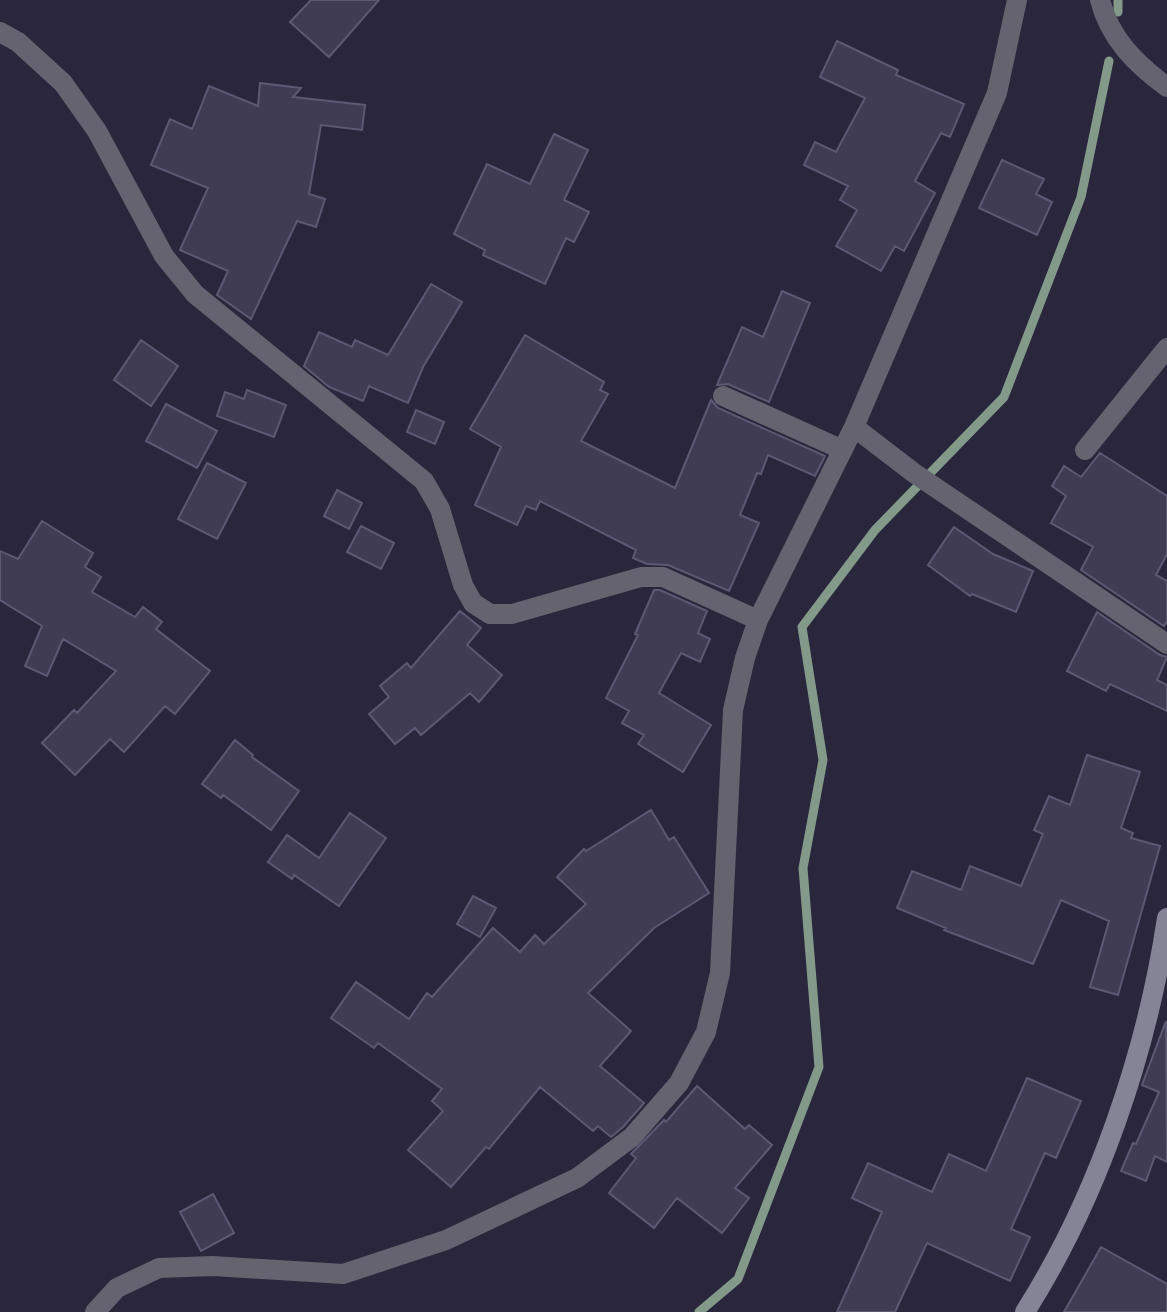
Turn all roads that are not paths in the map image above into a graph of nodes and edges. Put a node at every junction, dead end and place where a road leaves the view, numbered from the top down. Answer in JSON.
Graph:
{"nodes":[{"id":1,"x":1017,"y":0,"type":"edge"},
{"id":2,"x":1100,"y":0,"type":"edge"},
{"id":3,"x":0,"y":32,"type":"edge"},
{"id":4,"x":1167,"y":87,"type":"edge"},
{"id":5,"x":1167,"y":348,"type":"edge"},
{"id":6,"x":723,"y":396,"type":"dead end"},
{"id":7,"x":854,"y":427,"type":"junction"},
{"id":8,"x":843,"y":450,"type":"junction"},
{"id":9,"x":1085,"y":450,"type":"dead end"},
{"id":10,"x":758,"y":620,"type":"junction"},
{"id":11,"x":1167,"y":644,"type":"edge"},
{"id":12,"x":1167,"y":918,"type":"edge"},
{"id":13,"x":95,"y":1312,"type":"edge"},
{"id":14,"x":1025,"y":1312,"type":"edge"}],
"edges":[{"from":1,"to":7,"type":"street"},
{"from":2,"to":4,"type":"street"},
{"from":3,"to":10,"type":"street"},
{"from":5,"to":9,"type":"street"},
{"from":6,"to":8,"type":"street"},
{"from":7,"to":8,"type":"street"},
{"from":7,"to":11,"type":"street"},
{"from":8,"to":10,"type":"street"},
{"from":10,"to":13,"type":"street"},
{"from":12,"to":14,"type":"main road"}]}
